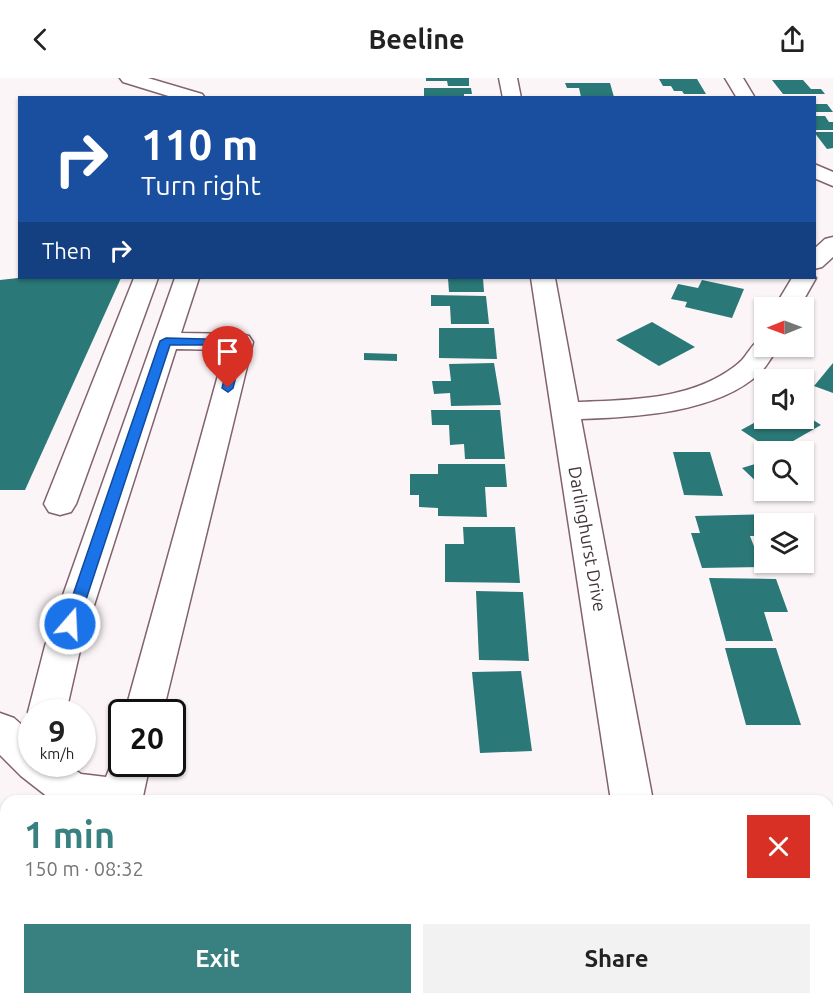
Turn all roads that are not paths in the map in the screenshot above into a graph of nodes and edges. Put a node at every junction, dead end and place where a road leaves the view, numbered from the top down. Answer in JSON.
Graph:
{"nodes":[{"id":1,"x":129,"y":78,"type":"edge"},
{"id":2,"x":508,"y":78,"type":"edge"},
{"id":3,"x":734,"y":78,"type":"edge"},
{"id":4,"x":189,"y":96,"type":"edge"},
{"id":5,"x":512,"y":96,"type":"edge"},
{"id":6,"x":745,"y":96,"type":"edge"},
{"id":7,"x":816,"y":171,"type":"edge"},
{"id":8,"x":833,"y":180,"type":"edge"},
{"id":9,"x":833,"y":244,"type":"edge"},
{"id":10,"x":816,"y":260,"type":"edge"},
{"id":11,"x":146,"y":279,"type":"edge"},
{"id":12,"x":187,"y":279,"type":"edge"},
{"id":13,"x":543,"y":279,"type":"edge"},
{"id":14,"x":803,"y":279,"type":"edge"},
{"id":15,"x":793,"y":297,"type":"edge"},
{"id":16,"x":166,"y":341,"type":"junction"},
{"id":17,"x":760,"y":357,"type":"edge"},
{"id":18,"x":565,"y":411,"type":"junction"},
{"id":19,"x":60,"y":504,"type":"dead end"},
{"id":20,"x":50,"y":699,"type":"edge"},
{"id":21,"x":147,"y":699,"type":"edge"},
{"id":22,"x":0,"y":730,"type":"edge"},
{"id":23,"x":18,"y":747,"type":"edge"},
{"id":24,"x":54,"y":777,"type":"edge"},
{"id":25,"x":124,"y":788,"type":"edge"},
{"id":26,"x":631,"y":795,"type":"edge"}],
"edges":[{"from":1,"to":4,"type":"street"},
{"from":2,"to":5,"type":"street"},
{"from":3,"to":6,"type":"street"},
{"from":7,"to":8,"type":"street"},
{"from":9,"to":10,"type":"street"},
{"from":11,"to":19,"type":"street"},
{"from":12,"to":16,"type":"street"},
{"from":13,"to":18,"type":"street","name":"Darlinghurst Drive"},
{"from":14,"to":15,"type":"street"},
{"from":16,"to":20,"type":"street"},
{"from":16,"to":21,"type":"street"},
{"from":17,"to":18,"type":"street"},
{"from":18,"to":26,"type":"street","name":"Darlinghurst Drive"},
{"from":22,"to":23,"type":"street"},
{"from":24,"to":25,"type":"street"}]}
